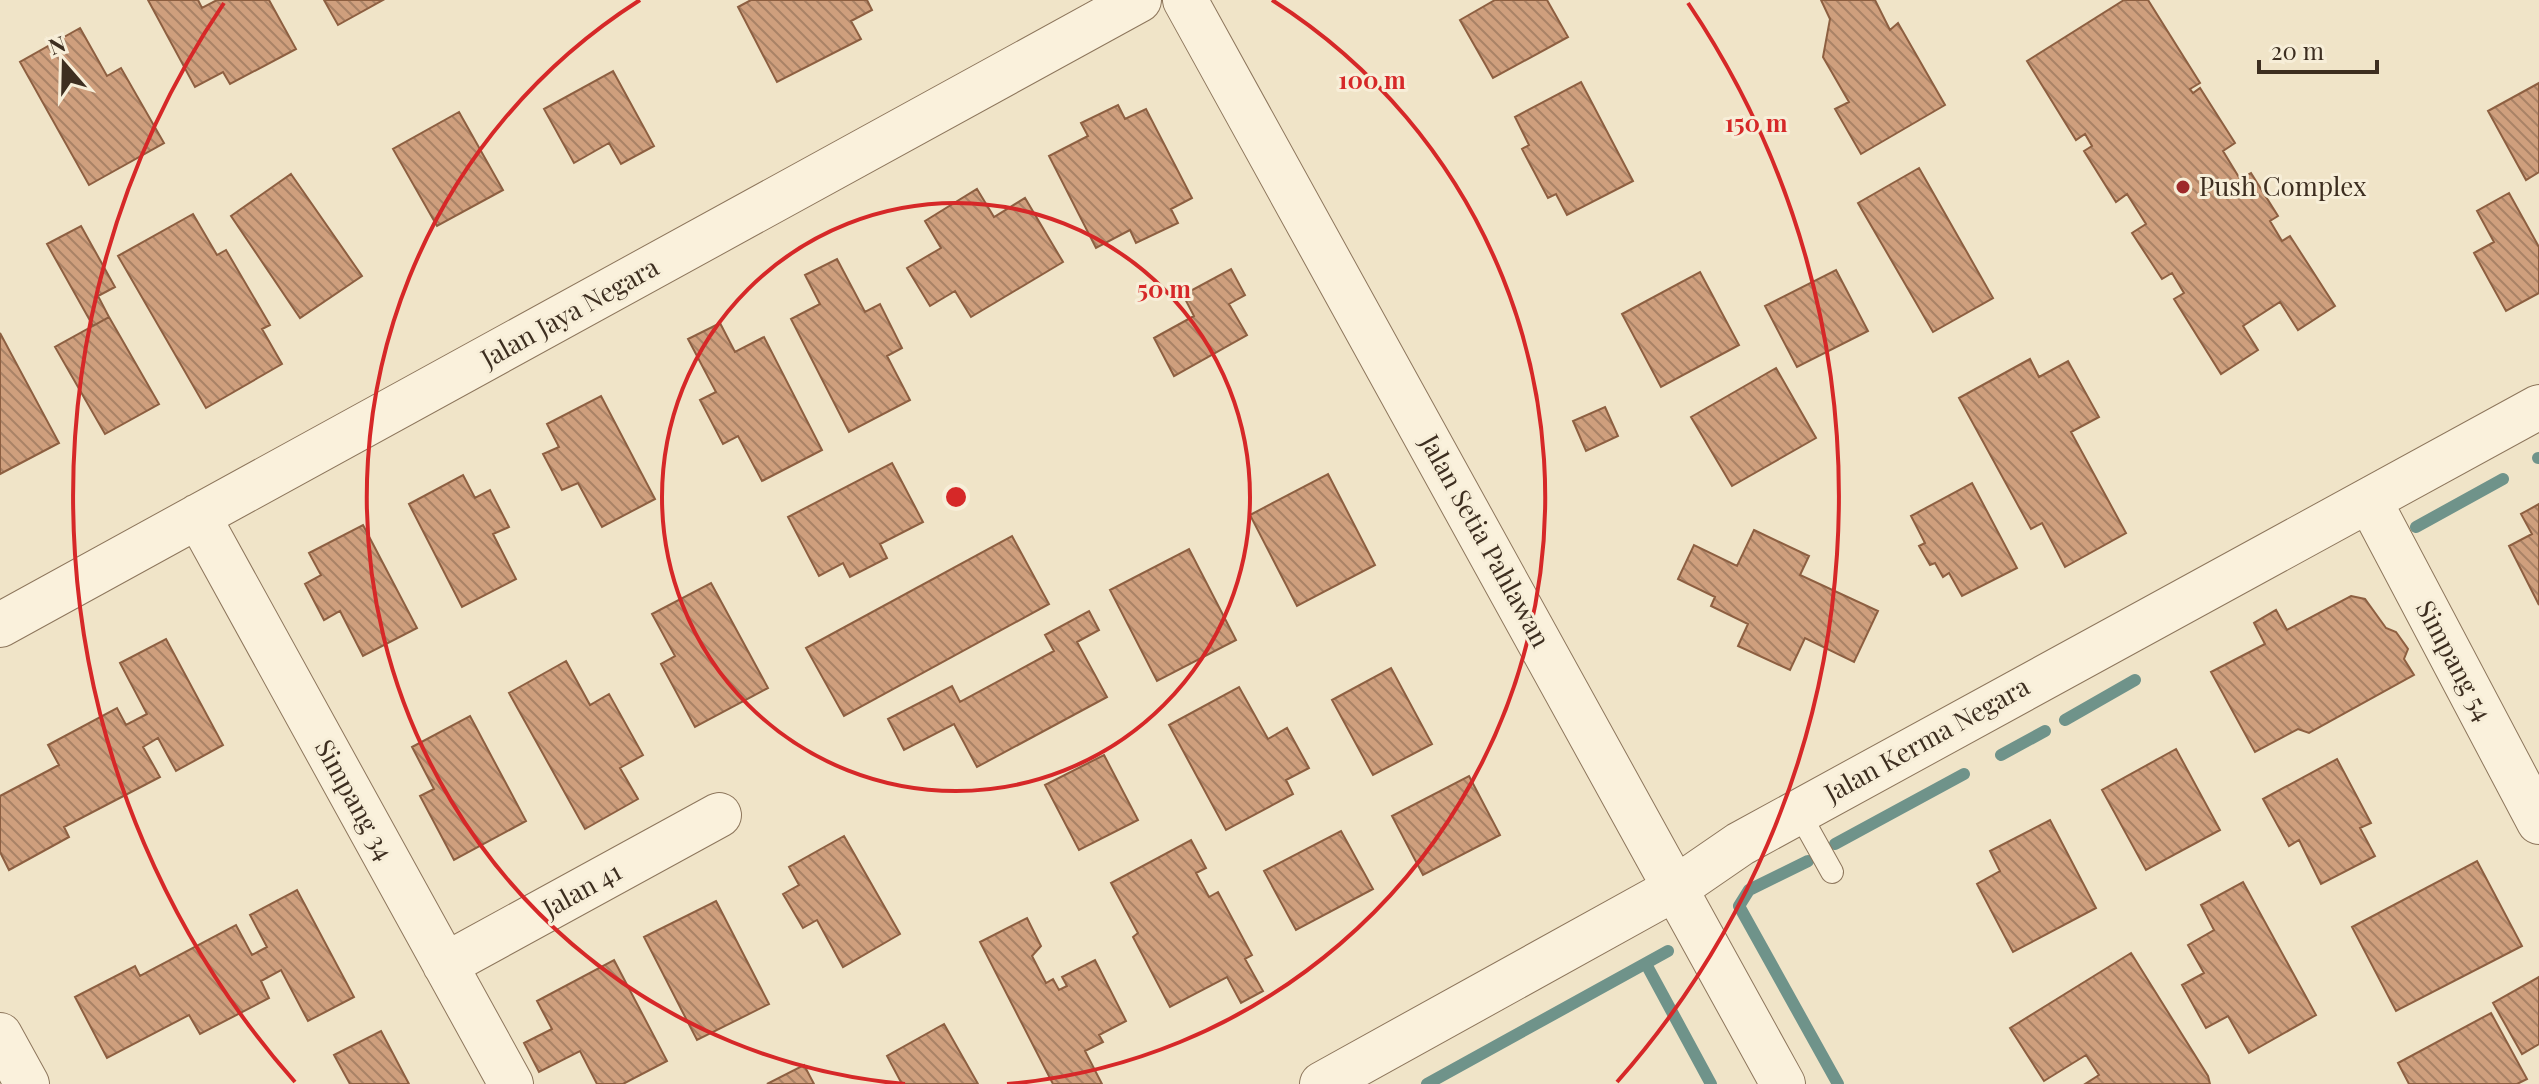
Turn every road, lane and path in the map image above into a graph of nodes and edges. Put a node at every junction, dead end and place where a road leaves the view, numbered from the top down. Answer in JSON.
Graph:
{"nodes":[{"id":1,"x":1139,"y":0,"type":"edge"},
{"id":2,"x":1185,"y":0,"type":"edge"},
{"id":3,"x":2539,"y":407,"type":"edge"},
{"id":4,"x":2369,"y":500,"type":"junction"},
{"id":5,"x":198,"y":516,"type":"junction"},
{"id":6,"x":0,"y":625,"type":"edge"},
{"id":7,"x":1798,"y":811,"type":"junction"},
{"id":8,"x":719,"y":815,"type":"dead end"},
{"id":9,"x":2539,"y":822,"type":"edge"},
{"id":10,"x":1832,"y":872,"type":"dead end"},
{"id":11,"x":1676,"y":888,"type":"junction"},
{"id":12,"x":445,"y":965,"type":"junction"},
{"id":13,"x":0,"y":1035,"type":"edge"},
{"id":14,"x":27,"y":1084,"type":"edge"},
{"id":15,"x":511,"y":1084,"type":"edge"},
{"id":16,"x":1322,"y":1084,"type":"edge"},
{"id":17,"x":1783,"y":1084,"type":"edge"}],
"edges":[{"from":1,"to":5,"type":"street","name":"Jalan Jaya Negara"},
{"from":2,"to":11,"type":"street","name":"Jalan Setia Pahlawan"},
{"from":3,"to":4,"type":"street","name":"Jalan Kerma Negara"},
{"from":4,"to":7,"type":"street","name":"Jalan Kerma Negara"},
{"from":4,"to":9,"type":"street","name":"Simpang 54"},
{"from":5,"to":6,"type":"street","name":"Jalan Jaya Negara"},
{"from":5,"to":12,"type":"street","name":"Simpang 34"},
{"from":7,"to":10,"type":"lane"},
{"from":7,"to":11,"type":"street","name":"Jalan Kerma Negara"},
{"from":8,"to":12,"type":"street","name":"Jalan 41"},
{"from":11,"to":16,"type":"street","name":"Jalan Kerma Negara"},
{"from":11,"to":17,"type":"street","name":"Jalan Setia Pahlawan"},
{"from":12,"to":15,"type":"street","name":"Simpang 34"},
{"from":13,"to":14,"type":"street"}]}
